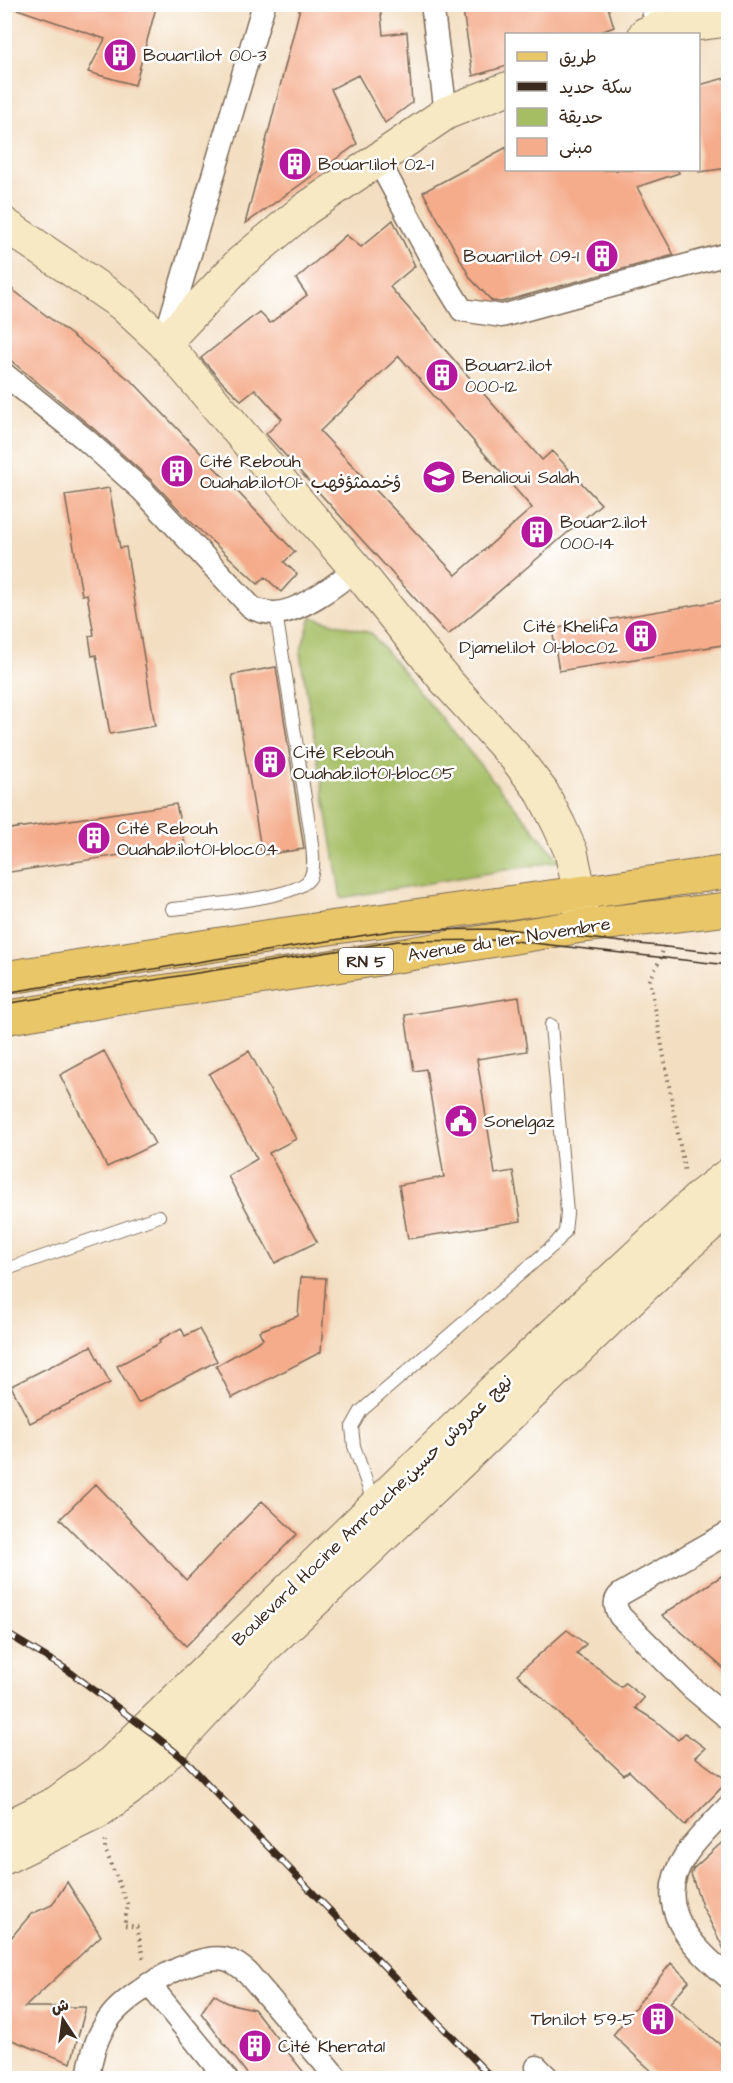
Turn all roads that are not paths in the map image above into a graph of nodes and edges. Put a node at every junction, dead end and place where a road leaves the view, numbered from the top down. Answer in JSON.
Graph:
{"nodes":[{"id":1,"x":264,"y":4,"type":"edge"},
{"id":2,"x":432,"y":4,"type":"edge"},
{"id":3,"x":729,"y":20,"type":"edge"},
{"id":4,"x":651,"y":23,"type":"edge"},
{"id":5,"x":505,"y":90,"type":"edge"},
{"id":6,"x":446,"y":113,"type":"junction"},
{"id":7,"x":378,"y":160,"type":"junction"},
{"id":8,"x":4,"y":224,"type":"edge"},
{"id":9,"x":729,"y":254,"type":"edge"},
{"id":10,"x":164,"y":343,"type":"junction"},
{"id":11,"x":4,"y":374,"type":"edge"},
{"id":12,"x":356,"y":568,"type":"junction"},
{"id":13,"x":276,"y":613,"type":"junction"},
{"id":14,"x":729,"y":872,"type":"edge"},
{"id":15,"x":580,"y":893,"type":"junction"},
{"id":16,"x":172,"y":909,"type":"dead end"},
{"id":17,"x":729,"y":909,"type":"edge"},
{"id":18,"x":582,"y":926,"type":"junction"},
{"id":19,"x":4,"y":978,"type":"edge"},
{"id":20,"x":4,"y":1018,"type":"edge"},
{"id":21,"x":551,"y":1025,"type":"dead end"},
{"id":22,"x":729,"y":1175,"type":"edge"},
{"id":23,"x":729,"y":1209,"type":"edge"},
{"id":24,"x":159,"y":1216,"type":"dead end"},
{"id":25,"x":4,"y":1270,"type":"edge"},
{"id":26,"x":375,"y":1505,"type":"junction"},
{"id":27,"x":729,"y":1533,"type":"edge"},
{"id":28,"x":729,"y":1718,"type":"edge"},
{"id":29,"x":729,"y":1807,"type":"edge"},
{"id":30,"x":4,"y":1829,"type":"edge"},
{"id":31,"x":4,"y":1858,"type":"edge"},
{"id":32,"x":729,"y":1977,"type":"edge"},
{"id":33,"x":149,"y":1984,"type":"junction"},
{"id":34,"x":88,"y":2079,"type":"edge"},
{"id":35,"x":226,"y":2079,"type":"edge"},
{"id":36,"x":337,"y":2079,"type":"edge"}],
"edges":[{"from":1,"to":10,"type":"street"},
{"from":2,"to":6,"type":"street"},
{"from":3,"to":4,"type":"main road"},
{"from":5,"to":6,"type":"main road"},
{"from":6,"to":7,"type":"main road"},
{"from":7,"to":9,"type":"street"},
{"from":7,"to":10,"type":"main road"},
{"from":8,"to":10,"type":"main road"},
{"from":10,"to":12,"type":"main road"},
{"from":11,"to":13,"type":"street"},
{"from":12,"to":13,"type":"street"},
{"from":12,"to":15,"type":"main road"},
{"from":13,"to":16,"type":"lane"},
{"from":14,"to":15,"type":"main road","name":"Avenue du 1er Novembre","number":"RN 5"},
{"from":15,"to":18,"type":"main road"},
{"from":15,"to":19,"type":"main road","name":"Avenue du 1er Novembre","number":"RN 5"},
{"from":17,"to":18,"type":"main road","name":"Avenue du 1er Novembre","number":"RN 5"},
{"from":18,"to":20,"type":"main road","name":"Avenue du 1er Novembre","number":"RN 5"},
{"from":21,"to":26,"type":"lane"},
{"from":22,"to":26,"type":"main road","name":"Boulevard Hocine Amrouche;نهج عمروش حسين"},
{"from":23,"to":31,"type":"main road","name":"Boulevard Hocine Amrouche;نهج عمروش حسين"},
{"from":24,"to":25,"type":"lane"},
{"from":26,"to":30,"type":"main road","name":"Boulevard Hocine Amrouche;نهج عمروش حسين"},
{"from":27,"to":28,"type":"street"},
{"from":29,"to":32,"type":"street"},
{"from":33,"to":34,"type":"street"},
{"from":33,"to":35,"type":"street"},
{"from":33,"to":36,"type":"street"}]}
